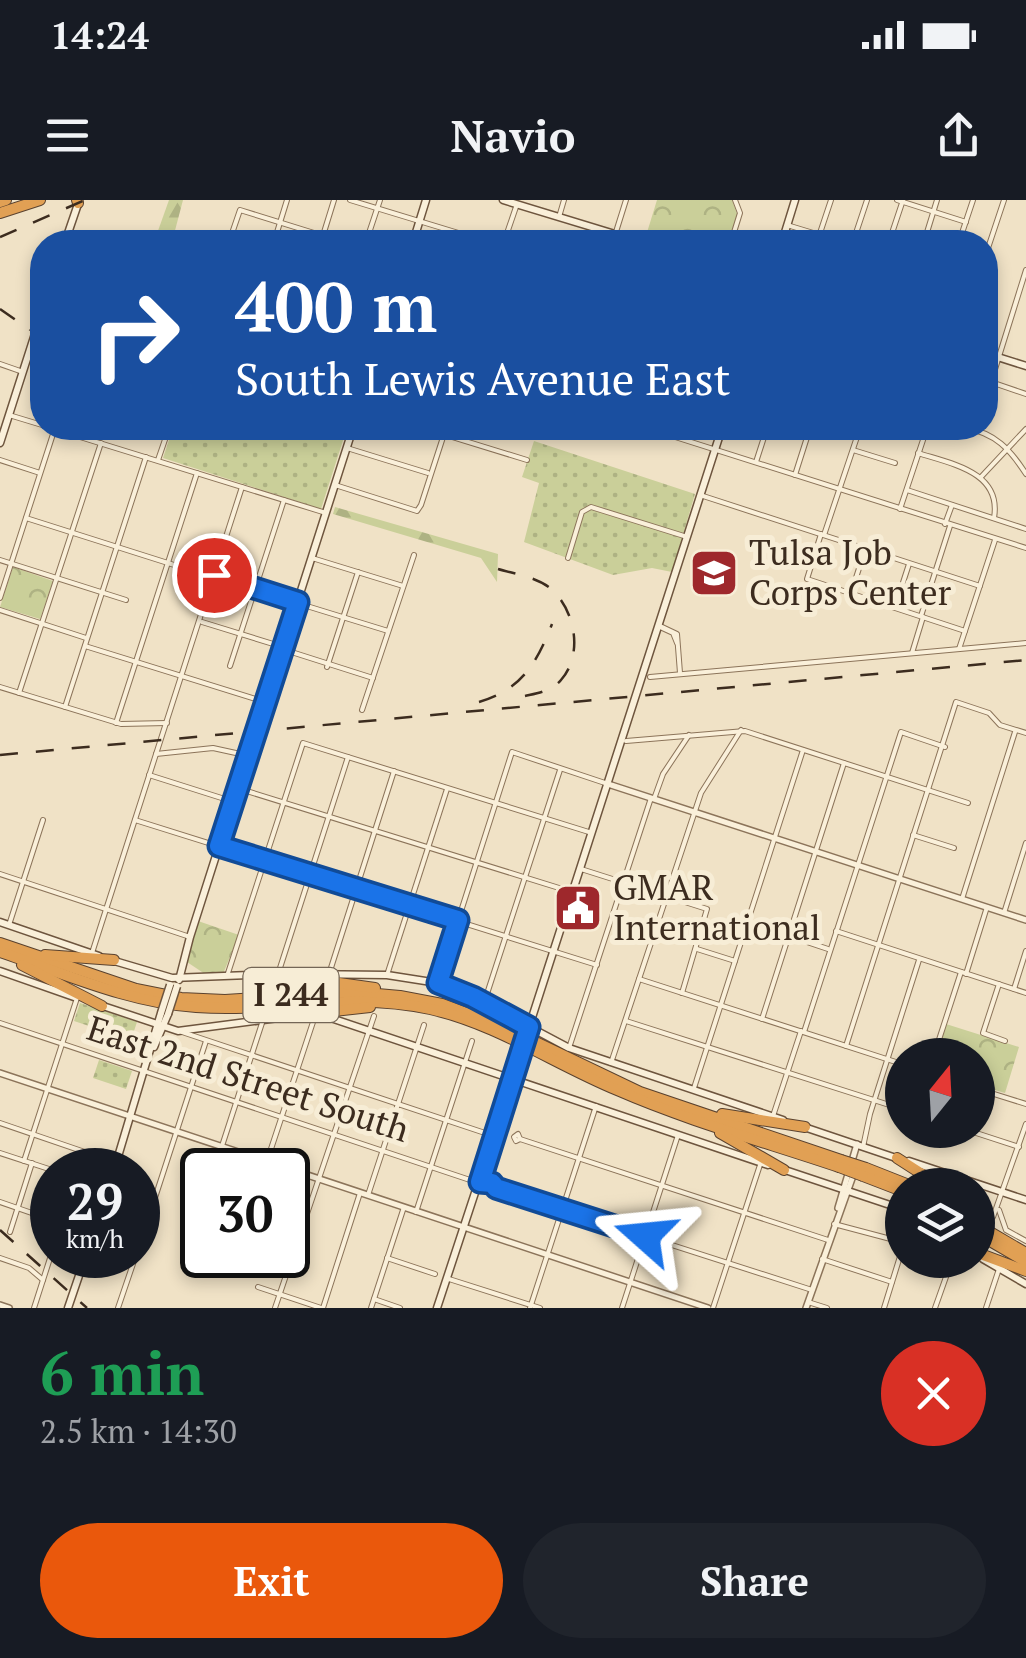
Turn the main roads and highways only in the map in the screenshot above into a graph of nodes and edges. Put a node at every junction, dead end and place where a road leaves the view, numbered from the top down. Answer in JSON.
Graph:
{"nodes":[{"id":1,"x":40,"y":200,"type":"edge"},
{"id":2,"x":426,"y":200,"type":"edge"},
{"id":3,"x":504,"y":200,"type":"edge"},
{"id":4,"x":795,"y":200,"type":"edge"},
{"id":5,"x":78,"y":201,"type":"edge"},
{"id":6,"x":0,"y":213,"type":"edge"},
{"id":7,"x":69,"y":230,"type":"edge"},
{"id":8,"x":417,"y":230,"type":"edge"},
{"id":9,"x":600,"y":230,"type":"edge"},
{"id":10,"x":786,"y":230,"type":"edge"},
{"id":11,"x":30,"y":350,"type":"edge"},
{"id":12,"x":998,"y":357,"type":"edge"},
{"id":13,"x":1026,"y":366,"type":"edge"},
{"id":14,"x":349,"y":440,"type":"edge"},
{"id":15,"x":718,"y":440,"type":"edge"},
{"id":16,"x":0,"y":443,"type":"edge"},
{"id":17,"x":0,"y":922,"type":"edge"},
{"id":18,"x":0,"y":944,"type":"edge"},
{"id":19,"x":0,"y":952,"type":"edge"},
{"id":20,"x":28,"y":953,"type":"junction"},
{"id":21,"x":114,"y":960,"type":"junction"},
{"id":22,"x":184,"y":963,"type":"junction"},
{"id":23,"x":0,"y":971,"type":"edge"},
{"id":24,"x":276,"y":974,"type":"junction"},
{"id":25,"x":204,"y":977,"type":"junction"},
{"id":26,"x":175,"y":982,"type":"junction"},
{"id":27,"x":400,"y":996,"type":"junction"},
{"id":28,"x":102,"y":1006,"type":"junction"},
{"id":29,"x":431,"y":1010,"type":"junction"},
{"id":30,"x":316,"y":1014,"type":"junction"},
{"id":31,"x":161,"y":1025,"type":"junction"},
{"id":32,"x":529,"y":1029,"type":"junction"},
{"id":33,"x":512,"y":1079,"type":"junction"},
{"id":34,"x":681,"y":1106,"type":"junction"},
{"id":35,"x":692,"y":1118,"type":"junction"},
{"id":36,"x":804,"y":1127,"type":"junction"},
{"id":37,"x":121,"y":1148,"type":"edge"},
{"id":38,"x":896,"y":1158,"type":"junction"},
{"id":39,"x":840,"y":1163,"type":"junction"},
{"id":40,"x":912,"y":1168,"type":"edge"},
{"id":41,"x":784,"y":1170,"type":"junction"},
{"id":42,"x":865,"y":1172,"type":"junction"},
{"id":43,"x":885,"y":1178,"type":"edge"},
{"id":44,"x":885,"y":1182,"type":"edge"},
{"id":45,"x":1026,"y":1200,"type":"edge"},
{"id":46,"x":885,"y":1203,"type":"edge"},
{"id":47,"x":995,"y":1235,"type":"edge"},
{"id":48,"x":995,"y":1236,"type":"edge"},
{"id":49,"x":998,"y":1238,"type":"junction"},
{"id":50,"x":995,"y":1244,"type":"edge"},
{"id":51,"x":1026,"y":1254,"type":"edge"},
{"id":52,"x":995,"y":1260,"type":"edge"},
{"id":53,"x":1026,"y":1262,"type":"edge"},
{"id":54,"x":995,"y":1266,"type":"edge"},
{"id":55,"x":1026,"y":1272,"type":"edge"},
{"id":56,"x":78,"y":1278,"type":"edge"},
{"id":57,"x":1026,"y":1284,"type":"edge"},
{"id":58,"x":68,"y":1308,"type":"edge"},
{"id":59,"x":438,"y":1308,"type":"edge"}],
"edges":[{"from":1,"to":6,"type":"highway"},
{"from":2,"to":8,"type":"main road"},
{"from":3,"to":9,"type":"main road"},
{"from":4,"to":10,"type":"main road"},
{"from":5,"to":7,"type":"main road"},
{"from":11,"to":16,"type":"main road"},
{"from":12,"to":13,"type":"main road"},
{"from":14,"to":22,"type":"main road","bridge":true},
{"from":15,"to":32,"type":"main road"},
{"from":17,"to":21,"type":"main road"},
{"from":18,"to":20,"type":"highway","number":"I 244"},
{"from":19,"to":28,"type":"highway"},
{"from":19,"to":29,"type":"highway","number":"I 244"},
{"from":20,"to":21,"type":"highway"},
{"from":20,"to":27,"type":"highway","number":"I 244"},
{"from":21,"to":26,"type":"main road"},
{"from":22,"to":25,"type":"main road"},
{"from":22,"to":26,"type":"main road"},
{"from":23,"to":28,"type":"main road"},
{"from":24,"to":25,"type":"main road"},
{"from":24,"to":27,"type":"highway"},
{"from":24,"to":32,"type":"main road"},
{"from":25,"to":26,"type":"main road"},
{"from":26,"to":31,"type":"main road","bridge":true},
{"from":27,"to":34,"type":"highway","number":"I 244"},
{"from":28,"to":31,"type":"main road"},
{"from":29,"to":30,"type":"highway"},
{"from":29,"to":35,"type":"highway","number":"I 244"},
{"from":30,"to":31,"type":"main road"},
{"from":30,"to":33,"type":"main road"},
{"from":31,"to":37,"type":"main road"},
{"from":32,"to":33,"type":"main road","bridge":true},
{"from":32,"to":36,"type":"main road"},
{"from":33,"to":41,"type":"main road"},
{"from":33,"to":59,"type":"main road"},
{"from":34,"to":36,"type":"highway"},
{"from":34,"to":39,"type":"highway","number":"I 244"},
{"from":35,"to":39,"type":"highway","number":"I 244"},
{"from":35,"to":41,"type":"highway"},
{"from":36,"to":38,"type":"main road"},
{"from":38,"to":40,"type":"highway"},
{"from":38,"to":45,"type":"main road"},
{"from":39,"to":42,"type":"highway","number":"I 244","bridge":true},
{"from":41,"to":46,"type":"main road"},
{"from":42,"to":43,"type":"highway","number":"I 244"},
{"from":42,"to":44,"type":"highway","number":"I 244"},
{"from":47,"to":49,"type":"highway"},
{"from":48,"to":49,"type":"highway"},
{"from":49,"to":51,"type":"highway"},
{"from":50,"to":53,"type":"highway"},
{"from":52,"to":55,"type":"highway"},
{"from":54,"to":57,"type":"main road"},
{"from":56,"to":58,"type":"main road"}]}
